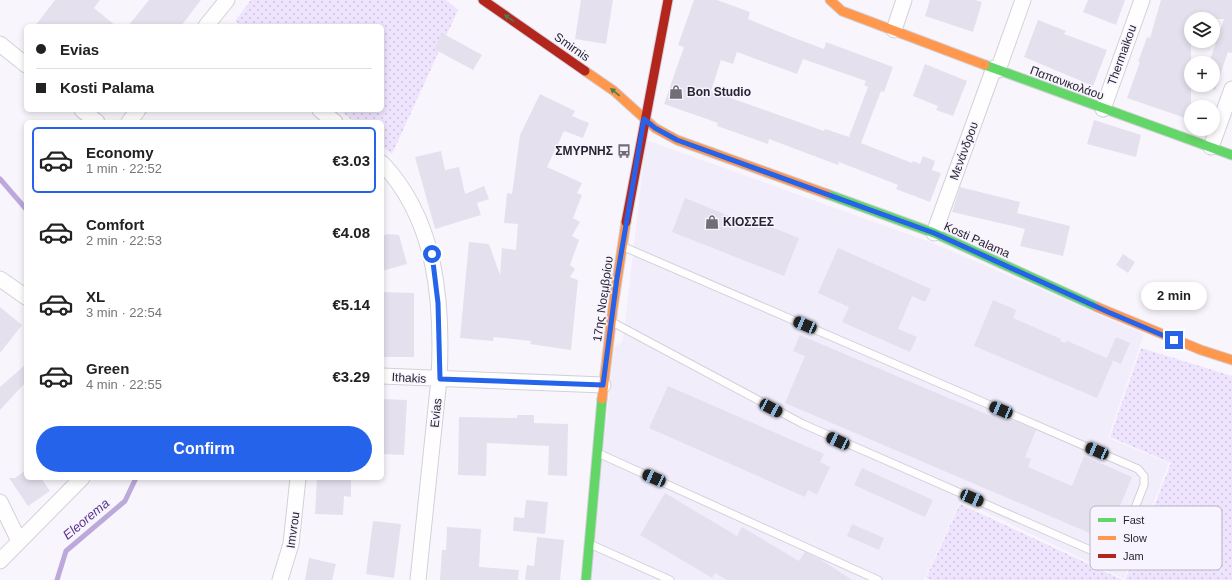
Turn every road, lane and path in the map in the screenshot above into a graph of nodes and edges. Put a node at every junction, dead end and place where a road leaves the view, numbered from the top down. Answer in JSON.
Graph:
{"nodes":[{"id":1,"x":227,"y":0,"type":"edge"},
{"id":2,"x":483,"y":0,"type":"edge"},
{"id":3,"x":668,"y":0,"type":"edge"},
{"id":4,"x":830,"y":0,"type":"edge"},
{"id":5,"x":904,"y":0,"type":"edge"},
{"id":6,"x":1023,"y":0,"type":"edge"},
{"id":7,"x":1142,"y":0,"type":"edge"},
{"id":8,"x":212,"y":24,"type":"edge"},
{"id":9,"x":894,"y":30,"type":"junction"},
{"id":10,"x":0,"y":44,"type":"edge"},
{"id":11,"x":24,"y":63,"type":"edge"},
{"id":12,"x":996,"y":69,"type":"junction"},
{"id":13,"x":1232,"y":89,"type":"edge"},
{"id":14,"x":1103,"y":109,"type":"junction"},
{"id":15,"x":84,"y":112,"type":"edge"},
{"id":16,"x":322,"y":112,"type":"edge"},
{"id":17,"x":644,"y":119,"type":"junction"},
{"id":18,"x":94,"y":120,"type":"edge"},
{"id":19,"x":332,"y":120,"type":"edge"},
{"id":20,"x":1211,"y":147,"type":"junction"},
{"id":21,"x":1232,"y":155,"type":"edge"},
{"id":22,"x":384,"y":166,"type":"edge"},
{"id":23,"x":934,"y":233,"type":"junction"},
{"id":24,"x":622,"y":246,"type":"junction"},
{"id":25,"x":0,"y":279,"type":"edge"},
{"id":26,"x":24,"y":296,"type":"edge"},
{"id":27,"x":611,"y":322,"type":"junction"},
{"id":28,"x":1232,"y":360,"type":"edge"},
{"id":29,"x":384,"y":376,"type":"edge"},
{"id":30,"x":440,"y":379,"type":"junction"},
{"id":31,"x":603,"y":385,"type":"junction"},
{"id":32,"x":598,"y":453,"type":"junction"},
{"id":33,"x":80,"y":480,"type":"edge"},
{"id":34,"x":298,"y":480,"type":"edge"},
{"id":35,"x":0,"y":502,"type":"edge"},
{"id":36,"x":1136,"y":506,"type":"edge"},
{"id":37,"x":19,"y":541,"type":"junction"},
{"id":38,"x":589,"y":544,"type":"junction"},
{"id":39,"x":1090,"y":550,"type":"edge"},
{"id":40,"x":0,"y":561,"type":"edge"},
{"id":41,"x":280,"y":580,"type":"edge"},
{"id":42,"x":418,"y":580,"type":"edge"},
{"id":43,"x":586,"y":580,"type":"edge"},
{"id":44,"x":670,"y":580,"type":"edge"},
{"id":45,"x":878,"y":580,"type":"edge"}],
"edges":[{"from":1,"to":8,"type":"street"},
{"from":17,"to":2,"type":"street","name":"Smirnis","one_way":true},
{"from":3,"to":17,"type":"street","name":"17ης Νοεμβρίου"},
{"from":4,"to":9,"type":"street","name":"Παπανικολάου"},
{"from":5,"to":9,"type":"street"},
{"from":6,"to":12,"type":"street","name":"Μενάνδρου"},
{"from":7,"to":14,"type":"street","name":"Thermaikou"},
{"from":9,"to":12,"type":"street","name":"Παπανικολάου"},
{"from":10,"to":11,"type":"street"},
{"from":12,"to":14,"type":"street","name":"Παπανικολάου"},
{"from":12,"to":23,"type":"street","name":"Μενάνδρου"},
{"from":13,"to":20,"type":"street"},
{"from":14,"to":20,"type":"street","name":"Παπανικολάου"},
{"from":15,"to":18,"type":"street"},
{"from":16,"to":19,"type":"street"},
{"from":17,"to":23,"type":"street","name":"Kosti Palama"},
{"from":17,"to":24,"type":"street","name":"17ης Νοεμβρίου"},
{"from":20,"to":21,"type":"street","name":"Παπανικολάου"},
{"from":22,"to":30,"type":"street","name":"Evias"},
{"from":23,"to":28,"type":"street","name":"Kosti Palama"},
{"from":24,"to":27,"type":"street","name":"17ης Νοεμβρίου"},
{"from":24,"to":36,"type":"lane"},
{"from":25,"to":26,"type":"street"},
{"from":27,"to":31,"type":"street","name":"17ης Νοεμβρίου"},
{"from":27,"to":39,"type":"lane"},
{"from":29,"to":30,"type":"street","name":"Ithakis"},
{"from":30,"to":31,"type":"street","name":"Ithakis"},
{"from":30,"to":42,"type":"street","name":"Evias"},
{"from":31,"to":32,"type":"street","name":"17ης Νοεμβρίου"},
{"from":32,"to":38,"type":"street","name":"17ης Νοεμβρίου"},
{"from":32,"to":45,"type":"lane"},
{"from":33,"to":37,"type":"street"},
{"from":34,"to":41,"type":"street","name":"Imvrou"},
{"from":35,"to":37,"type":"street"},
{"from":37,"to":40,"type":"street"},
{"from":38,"to":43,"type":"street","name":"17ης Νοεμβρίου"},
{"from":38,"to":44,"type":"lane"}]}
